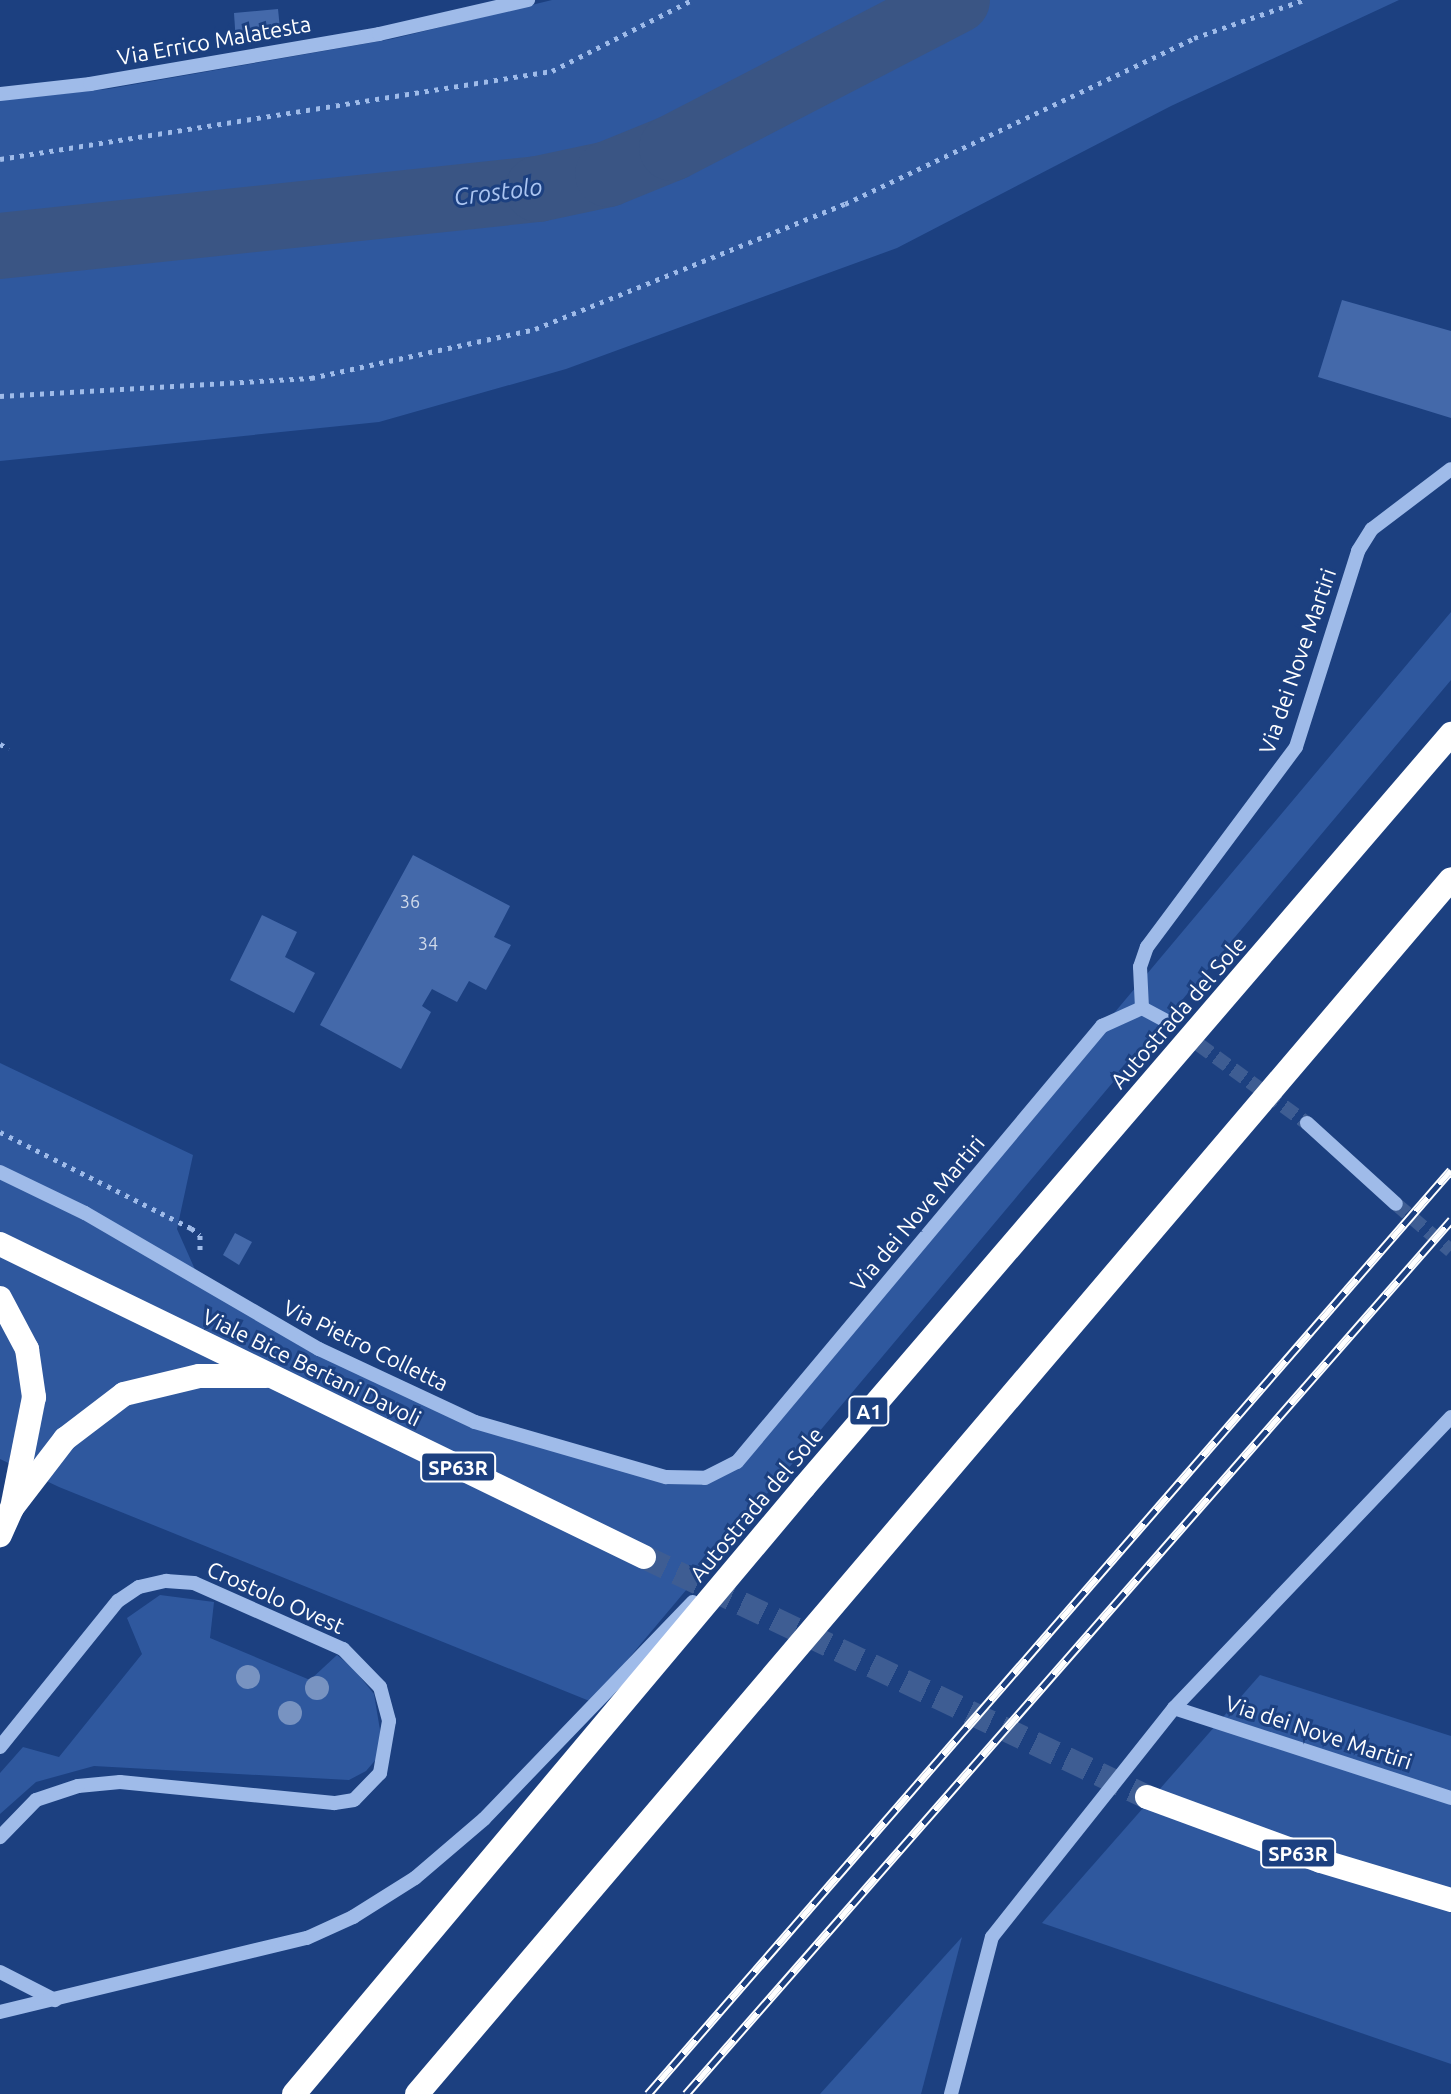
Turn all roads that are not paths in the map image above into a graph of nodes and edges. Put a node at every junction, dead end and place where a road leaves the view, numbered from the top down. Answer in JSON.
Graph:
{"nodes":[{"id":1,"x":528,"y":0,"type":"edge"},
{"id":2,"x":0,"y":94,"type":"edge"},
{"id":3,"x":1451,"y":469,"type":"edge"},
{"id":4,"x":1451,"y":734,"type":"edge"},
{"id":5,"x":1451,"y":879,"type":"edge"},
{"id":6,"x":1142,"y":1008,"type":"junction"},
{"id":7,"x":1165,"y":1020,"type":"tunnel mouth"},
{"id":8,"x":1307,"y":1123,"type":"tunnel mouth"},
{"id":9,"x":0,"y":1172,"type":"edge"},
{"id":10,"x":1396,"y":1204,"type":"tunnel mouth"},
{"id":11,"x":0,"y":1244,"type":"edge"},
{"id":12,"x":0,"y":1298,"type":"edge"},
{"id":13,"x":273,"y":1376,"type":"junction"},
{"id":14,"x":1451,"y":1417,"type":"edge"},
{"id":15,"x":737,"y":1462,"type":"joint"},
{"id":16,"x":804,"y":1487,"type":"junction"},
{"id":17,"x":12,"y":1508,"type":"junction"},
{"id":18,"x":0,"y":1535,"type":"edge"},
{"id":19,"x":644,"y":1557,"type":"tunnel mouth"},
{"id":20,"x":1174,"y":1708,"type":"junction"},
{"id":21,"x":0,"y":1747,"type":"edge"},
{"id":22,"x":1147,"y":1797,"type":"tunnel mouth"},
{"id":23,"x":1451,"y":1798,"type":"edge"},
{"id":24,"x":0,"y":1837,"type":"edge"},
{"id":25,"x":1451,"y":1900,"type":"edge"},
{"id":26,"x":0,"y":1972,"type":"edge"},
{"id":27,"x":55,"y":2000,"type":"junction"},
{"id":28,"x":0,"y":2012,"type":"edge"},
{"id":29,"x":294,"y":2094,"type":"edge"},
{"id":30,"x":417,"y":2094,"type":"edge"},
{"id":31,"x":951,"y":2094,"type":"edge"}],
"edges":[{"from":1,"to":2,"type":"street","name":"Via Errico Malatesta"},
{"from":3,"to":6,"type":"street","name":"Via dei Nove Martiri"},
{"from":4,"to":16,"type":"highway","name":"Autostrada del Sole","number":"A1"},
{"from":5,"to":30,"type":"highway"},
{"from":6,"to":7,"type":"street"},
{"from":6,"to":15,"type":"street","name":"Via dei Nove Martiri"},
{"from":8,"to":10,"type":"street"},
{"from":9,"to":15,"type":"street","name":"Via Pietro Colletta"},
{"from":11,"to":13,"type":"highway","name":"Viale Bice Bertani Davoli","number":"SP63R"},
{"from":12,"to":17,"type":"highway"},
{"from":13,"to":17,"type":"highway"},
{"from":13,"to":19,"type":"highway","name":"Viale Bice Bertani Davoli","number":"SP63R"},
{"from":14,"to":20,"type":"street","name":"Via dei Nove Martiri"},
{"from":16,"to":27,"type":"street"},
{"from":16,"to":29,"type":"highway","name":"Autostrada del Sole","number":"A1"},
{"from":17,"to":18,"type":"highway"},
{"from":20,"to":23,"type":"street","name":"Via dei Nove Martiri"},
{"from":20,"to":31,"type":"street","name":"Via dei Nove Martiri"},
{"from":21,"to":24,"type":"street","name":"Crostolo Ovest"},
{"from":22,"to":25,"type":"highway","number":"SP63R"},
{"from":26,"to":27,"type":"street"},
{"from":27,"to":28,"type":"street"}]}
